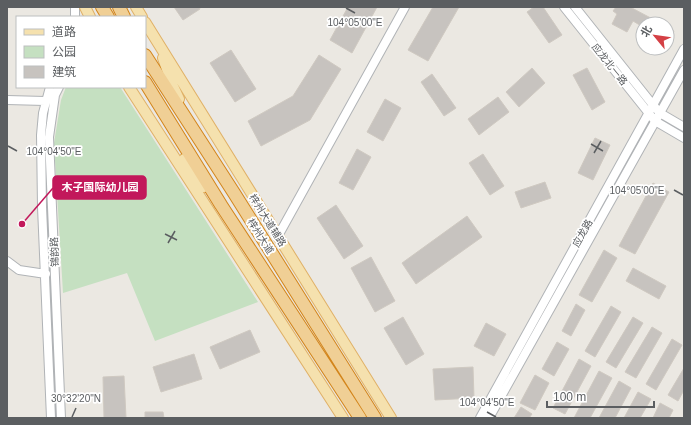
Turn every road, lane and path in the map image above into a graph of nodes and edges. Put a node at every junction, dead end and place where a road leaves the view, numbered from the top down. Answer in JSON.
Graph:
{"nodes":[{"id":1,"x":85,"y":7,"type":"edge"},
{"id":2,"x":102,"y":7,"type":"edge"},
{"id":3,"x":119,"y":7,"type":"edge"},
{"id":4,"x":136,"y":7,"type":"edge"},
{"id":5,"x":405,"y":7,"type":"edge"},
{"id":6,"x":564,"y":7,"type":"edge"},
{"id":7,"x":575,"y":7,"type":"edge"},
{"id":8,"x":90,"y":16,"type":"edge"},
{"id":9,"x":107,"y":16,"type":"edge"},
{"id":10,"x":124,"y":16,"type":"edge"},
{"id":11,"x":141,"y":16,"type":"edge"},
{"id":12,"x":146,"y":24,"type":"edge"},
{"id":13,"x":156,"y":40,"type":"junction"},
{"id":14,"x":684,"y":49,"type":"edge"},
{"id":15,"x":146,"y":57,"type":"edge"},
{"id":16,"x":684,"y":70,"type":"edge"},
{"id":17,"x":146,"y":84,"type":"edge"},
{"id":18,"x":50,"y":88,"type":"edge"},
{"id":19,"x":58,"y":88,"type":"edge"},
{"id":20,"x":130,"y":88,"type":"edge"},
{"id":21,"x":7,"y":100,"type":"edge"},
{"id":22,"x":137,"y":100,"type":"junction"},
{"id":23,"x":45,"y":101,"type":"junction"},
{"id":24,"x":650,"y":109,"type":"junction"},
{"id":25,"x":660,"y":113,"type":"junction"},
{"id":26,"x":655,"y":121,"type":"junction"},
{"id":27,"x":684,"y":127,"type":"edge"},
{"id":28,"x":195,"y":133,"type":"junction"},
{"id":29,"x":684,"y":138,"type":"edge"},
{"id":30,"x":278,"y":236,"type":"junction"},
{"id":31,"x":244,"y":239,"type":"junction"},
{"id":32,"x":7,"y":261,"type":"edge"},
{"id":33,"x":46,"y":274,"type":"junction"},
{"id":34,"x":51,"y":418,"type":"edge"},
{"id":35,"x":61,"y":418,"type":"edge"},
{"id":36,"x":343,"y":418,"type":"edge"},
{"id":37,"x":360,"y":418,"type":"edge"},
{"id":38,"x":375,"y":418,"type":"edge"},
{"id":39,"x":391,"y":418,"type":"edge"},
{"id":40,"x":480,"y":418,"type":"edge"},
{"id":41,"x":490,"y":418,"type":"edge"}],
"edges":[{"from":1,"to":8,"type":"main road"},
{"from":2,"to":9,"type":"highway"},
{"from":3,"to":10,"type":"highway"},
{"from":4,"to":11,"type":"main road"},
{"from":5,"to":30,"type":"street"},
{"from":6,"to":24,"type":"street","name":"应龙北一路"},
{"from":7,"to":24,"type":"street","name":"应龙北一路"},
{"from":12,"to":13,"type":"main road","name":"梓州大道辅路"},
{"from":13,"to":28,"type":"main road"},
{"from":13,"to":30,"type":"main road","name":"梓州大道辅路"},
{"from":14,"to":24,"type":"street","name":"应龙路"},
{"from":15,"to":28,"type":"highway","name":"梓州大道"},
{"from":16,"to":25,"type":"street","name":"应龙路"},
{"from":17,"to":31,"type":"highway","name":"梓州大道"},
{"from":18,"to":23,"type":"street","name":"锦韵路"},
{"from":19,"to":35,"type":"street","name":"锦韵路"},
{"from":20,"to":22,"type":"main road"},
{"from":21,"to":23,"type":"street"},
{"from":22,"to":31,"type":"main road"},
{"from":22,"to":36,"type":"main road"},
{"from":23,"to":33,"type":"street","name":"锦韵路"},
{"from":24,"to":25,"type":"street","name":"应龙北一路"},
{"from":24,"to":26,"type":"street","name":"应龙北一路"},
{"from":24,"to":40,"type":"street","name":"应龙路"},
{"from":25,"to":26,"type":"street","name":"应龙路"},
{"from":25,"to":27,"type":"street","name":"应龙北一路"},
{"from":26,"to":29,"type":"street","name":"应龙北一路"},
{"from":26,"to":41,"type":"street","name":"应龙路"},
{"from":28,"to":38,"type":"highway","name":"梓州大道"},
{"from":30,"to":39,"type":"main road","name":"梓州大道辅路"},
{"from":31,"to":37,"type":"highway","name":"梓州大道"},
{"from":32,"to":33,"type":"street"},
{"from":33,"to":34,"type":"street","name":"锦韵路"}]}
